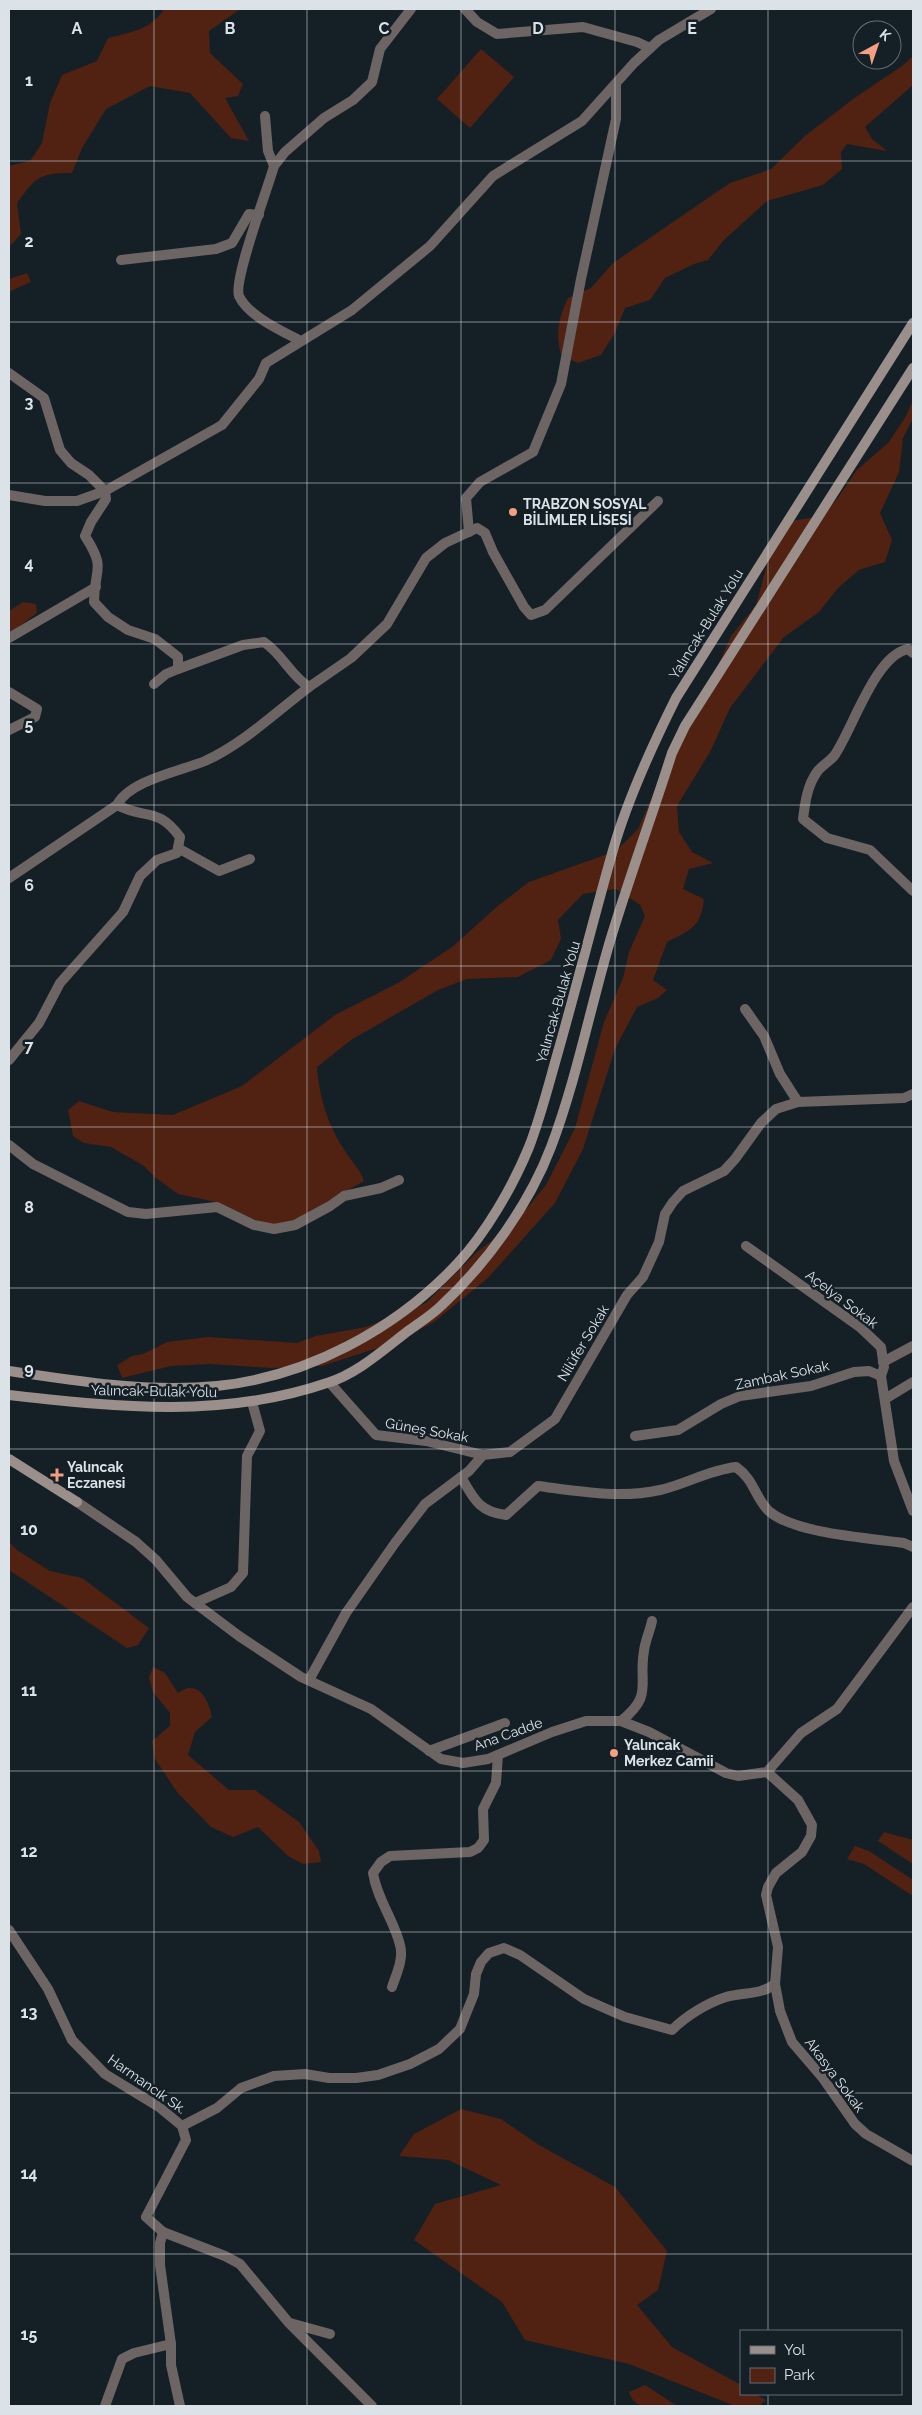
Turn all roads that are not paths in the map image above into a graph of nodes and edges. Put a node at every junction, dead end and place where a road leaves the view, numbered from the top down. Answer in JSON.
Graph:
{"nodes":[{"id":1,"x":411,"y":9,"type":"edge"},
{"id":2,"x":465,"y":9,"type":"edge"},
{"id":3,"x":711,"y":9,"type":"edge"},
{"id":4,"x":650,"y":48,"type":"junction"},
{"id":5,"x":616,"y":85,"type":"junction"},
{"id":6,"x":265,"y":116,"type":"dead end"},
{"id":7,"x":274,"y":166,"type":"junction"},
{"id":8,"x":259,"y":215,"type":"junction"},
{"id":9,"x":121,"y":260,"type":"dead end"},
{"id":10,"x":913,"y":323,"type":"edge"},
{"id":11,"x":301,"y":341,"type":"junction"},
{"id":12,"x":913,"y":368,"type":"edge"},
{"id":13,"x":9,"y":373,"type":"edge"},
{"id":14,"x":105,"y":491,"type":"junction"},
{"id":15,"x":9,"y":495,"type":"edge"},
{"id":16,"x":658,"y":501,"type":"dead end"},
{"id":17,"x":469,"y":532,"type":"junction"},
{"id":18,"x":96,"y":587,"type":"junction"},
{"id":19,"x":9,"y":638,"type":"edge"},
{"id":20,"x":913,"y":653,"type":"edge"},
{"id":21,"x":178,"y":669,"type":"junction"},
{"id":22,"x":154,"y":684,"type":"dead end"},
{"id":23,"x":309,"y":687,"type":"junction"},
{"id":24,"x":9,"y":692,"type":"edge"},
{"id":25,"x":9,"y":730,"type":"edge"},
{"id":26,"x":117,"y":805,"type":"junction"},
{"id":27,"x":178,"y":848,"type":"junction"},
{"id":28,"x":250,"y":859,"type":"dead end"},
{"id":29,"x":9,"y":878,"type":"edge"},
{"id":30,"x":913,"y":892,"type":"edge"},
{"id":31,"x":745,"y":1009,"type":"dead end"},
{"id":32,"x":9,"y":1060,"type":"edge"},
{"id":33,"x":913,"y":1094,"type":"edge"},
{"id":34,"x":798,"y":1102,"type":"junction"},
{"id":35,"x":9,"y":1145,"type":"edge"},
{"id":36,"x":398,"y":1180,"type":"dead end"},
{"id":37,"x":746,"y":1246,"type":"dead end"},
{"id":38,"x":913,"y":1346,"type":"edge"},
{"id":39,"x":883,"y":1362,"type":"junction"},
{"id":40,"x":9,"y":1371,"type":"edge"},
{"id":41,"x":881,"y":1376,"type":"junction"},
{"id":42,"x":913,"y":1382,"type":"edge"},
{"id":43,"x":330,"y":1383,"type":"junction"},
{"id":44,"x":9,"y":1395,"type":"edge"},
{"id":45,"x":885,"y":1399,"type":"junction"},
{"id":46,"x":252,"y":1402,"type":"junction"},
{"id":47,"x":635,"y":1436,"type":"dead end"},
{"id":48,"x":483,"y":1455,"type":"junction"},
{"id":49,"x":9,"y":1459,"type":"edge"},
{"id":50,"x":461,"y":1477,"type":"junction"},
{"id":51,"x":77,"y":1502,"type":"joint"},
{"id":52,"x":913,"y":1511,"type":"edge"},
{"id":53,"x":913,"y":1547,"type":"edge"},
{"id":54,"x":195,"y":1603,"type":"junction"},
{"id":55,"x":913,"y":1607,"type":"edge"},
{"id":56,"x":652,"y":1621,"type":"dead end"},
{"id":57,"x":309,"y":1680,"type":"junction"},
{"id":58,"x":621,"y":1721,"type":"junction"},
{"id":59,"x":505,"y":1723,"type":"dead end"},
{"id":60,"x":429,"y":1752,"type":"junction"},
{"id":61,"x":498,"y":1755,"type":"junction"},
{"id":62,"x":767,"y":1772,"type":"junction"},
{"id":63,"x":9,"y":1930,"type":"edge"},
{"id":64,"x":775,"y":1984,"type":"junction"},
{"id":65,"x":392,"y":1987,"type":"dead end"},
{"id":66,"x":182,"y":2126,"type":"junction"},
{"id":67,"x":913,"y":2161,"type":"edge"},
{"id":68,"x":163,"y":2232,"type":"junction"},
{"id":69,"x":289,"y":2323,"type":"junction"},
{"id":70,"x":330,"y":2334,"type":"dead end"},
{"id":71,"x":171,"y":2344,"type":"junction"},
{"id":72,"x":105,"y":2406,"type":"edge"},
{"id":73,"x":180,"y":2406,"type":"edge"},
{"id":74,"x":372,"y":2406,"type":"edge"}],
"edges":[{"from":1,"to":7,"type":"street"},
{"from":2,"to":4,"type":"street"},
{"from":3,"to":4,"type":"street"},
{"from":4,"to":5,"type":"street"},
{"from":5,"to":11,"type":"street"},
{"from":5,"to":17,"type":"street"},
{"from":6,"to":7,"type":"street"},
{"from":7,"to":8,"type":"street"},
{"from":8,"to":9,"type":"street"},
{"from":8,"to":11,"type":"street"},
{"from":10,"to":40,"type":"main road","name":"Yalıncak-Bulak Yolu"},
{"from":11,"to":14,"type":"street"},
{"from":12,"to":43,"type":"main road","name":"Yalıncak-Bulak Yolu"},
{"from":13,"to":14,"type":"street"},
{"from":14,"to":15,"type":"street"},
{"from":14,"to":18,"type":"street"},
{"from":16,"to":17,"type":"street"},
{"from":17,"to":23,"type":"street"},
{"from":18,"to":19,"type":"street"},
{"from":18,"to":21,"type":"street"},
{"from":20,"to":30,"type":"street"},
{"from":21,"to":22,"type":"street"},
{"from":21,"to":23,"type":"street"},
{"from":23,"to":26,"type":"street"},
{"from":24,"to":25,"type":"street"},
{"from":26,"to":27,"type":"street"},
{"from":26,"to":29,"type":"street"},
{"from":27,"to":28,"type":"street"},
{"from":27,"to":32,"type":"street"},
{"from":31,"to":34,"type":"street"},
{"from":33,"to":34,"type":"street","name":"Nilüfer Sokak"},
{"from":34,"to":48,"type":"street","name":"Nilüfer Sokak"},
{"from":35,"to":36,"type":"street"},
{"from":37,"to":39,"type":"street","name":"Açelya Sokak"},
{"from":38,"to":39,"type":"street"},
{"from":39,"to":41,"type":"street","name":"Açelya Sokak"},
{"from":41,"to":45,"type":"street","name":"Açelya Sokak"},
{"from":41,"to":47,"type":"street","name":"Zambak Sokak"},
{"from":42,"to":45,"type":"street"},
{"from":43,"to":46,"type":"main road","name":"Yalıncak-Bulak Yolu"},
{"from":43,"to":48,"type":"street","name":"Güneş Sokak"},
{"from":44,"to":46,"type":"main road","name":"Yalıncak-Bulak Yolu"},
{"from":45,"to":52,"type":"street","name":"Açelya Sokak"},
{"from":46,"to":54,"type":"street"},
{"from":48,"to":50,"type":"street"},
{"from":49,"to":51,"type":"main road"},
{"from":50,"to":53,"type":"street"},
{"from":50,"to":57,"type":"street"},
{"from":51,"to":54,"type":"street","name":"Ana Cadde"},
{"from":54,"to":57,"type":"street","name":"Ana Cadde"},
{"from":55,"to":62,"type":"street"},
{"from":56,"to":58,"type":"street"},
{"from":57,"to":60,"type":"street","name":"Ana Cadde"},
{"from":58,"to":61,"type":"street","name":"Ana Cadde"},
{"from":58,"to":62,"type":"street","name":"Ana Cadde"},
{"from":59,"to":60,"type":"street"},
{"from":60,"to":61,"type":"street","name":"Ana Cadde"},
{"from":61,"to":65,"type":"street"},
{"from":62,"to":64,"type":"street","name":"Akasya Sokak"},
{"from":63,"to":66,"type":"street","name":"Harmancık Sk."},
{"from":64,"to":66,"type":"street"},
{"from":64,"to":67,"type":"street","name":"Akasya Sokak"},
{"from":66,"to":68,"type":"street","name":"Harmancık Sk."},
{"from":68,"to":69,"type":"street","name":"Harmancık Sk."},
{"from":68,"to":71,"type":"street"},
{"from":69,"to":70,"type":"street"},
{"from":69,"to":74,"type":"street","name":"Harmancık Sk."},
{"from":71,"to":72,"type":"street"},
{"from":71,"to":73,"type":"street"}]}
